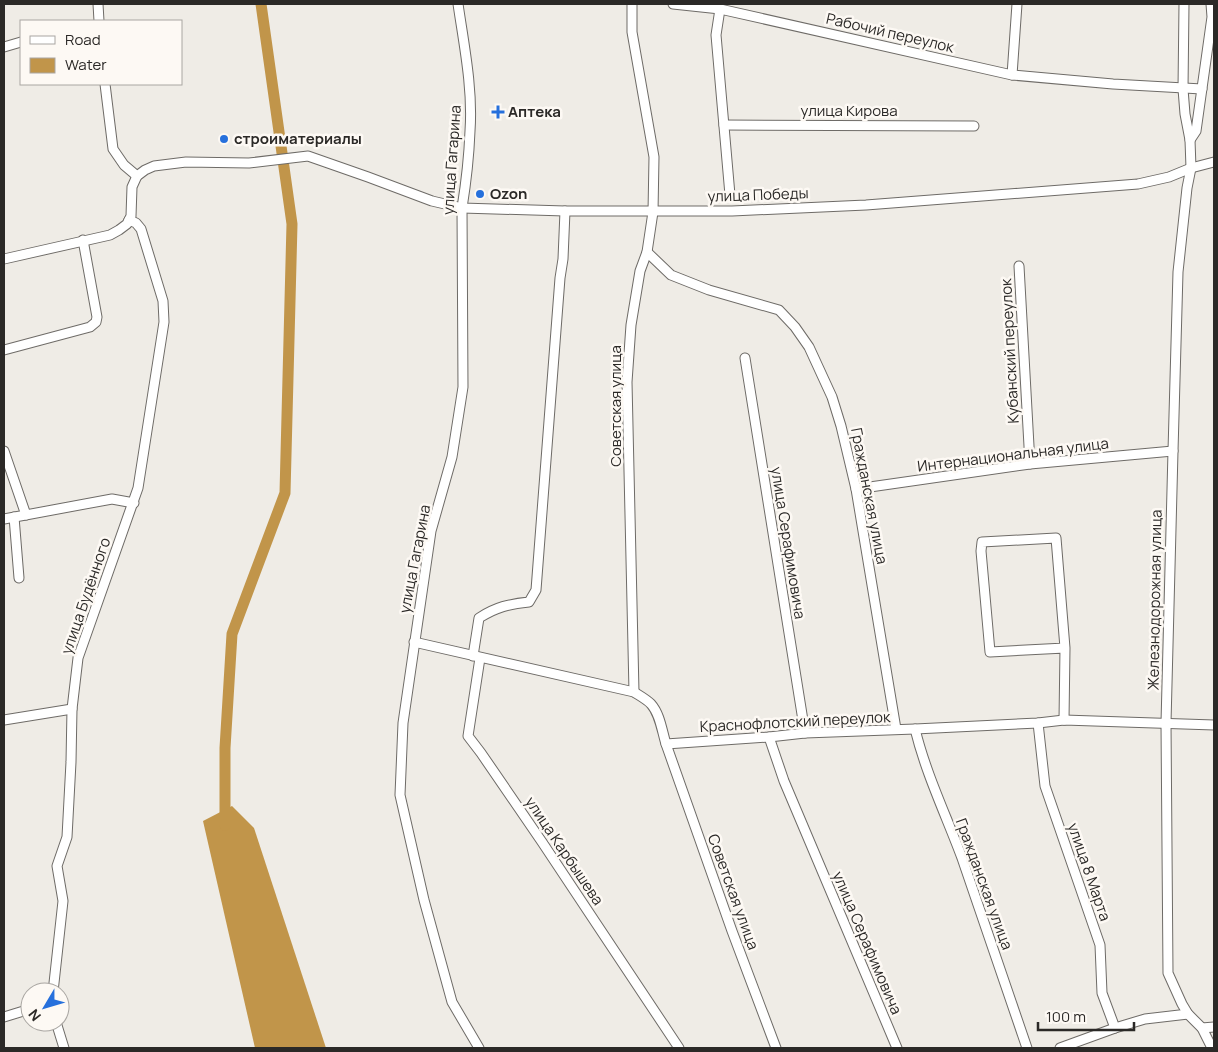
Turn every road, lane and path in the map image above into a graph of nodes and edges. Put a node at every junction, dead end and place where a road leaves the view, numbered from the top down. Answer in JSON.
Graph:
{"nodes":[{"id":1,"x":98,"y":4,"type":"edge"},
{"id":2,"x":458,"y":4,"type":"edge"},
{"id":3,"x":632,"y":4,"type":"edge"},
{"id":4,"x":673,"y":4,"type":"edge"},
{"id":5,"x":1017,"y":4,"type":"edge"},
{"id":6,"x":1184,"y":4,"type":"edge"},
{"id":7,"x":1211,"y":4,"type":"edge"},
{"id":8,"x":720,"y":9,"type":"junction"},
{"id":9,"x":1213,"y":18,"type":"edge"},
{"id":10,"x":99,"y":20,"type":"edge"},
{"id":11,"x":20,"y":42,"type":"edge"},
{"id":12,"x":4,"y":47,"type":"edge"},
{"id":13,"x":1012,"y":75,"type":"junction"},
{"id":14,"x":105,"y":85,"type":"edge"},
{"id":15,"x":1183,"y":89,"type":"junction"},
{"id":16,"x":1202,"y":89,"type":"junction"},
{"id":17,"x":724,"y":125,"type":"junction"},
{"id":18,"x":974,"y":126,"type":"dead end"},
{"id":19,"x":1190,"y":140,"type":"junction"},
{"id":20,"x":1214,"y":162,"type":"edge"},
{"id":21,"x":1191,"y":168,"type":"junction"},
{"id":22,"x":136,"y":176,"type":"junction"},
{"id":23,"x":730,"y":195,"type":"dead end"},
{"id":24,"x":462,"y":208,"type":"junction"},
{"id":25,"x":565,"y":211,"type":"junction"},
{"id":26,"x":653,"y":212,"type":"junction"},
{"id":27,"x":129,"y":220,"type":"junction"},
{"id":28,"x":84,"y":240,"type":"junction"},
{"id":29,"x":647,"y":252,"type":"junction"},
{"id":30,"x":4,"y":259,"type":"edge"},
{"id":31,"x":1018,"y":266,"type":"dead end"},
{"id":32,"x":4,"y":350,"type":"edge"},
{"id":33,"x":745,"y":358,"type":"dead end"},
{"id":34,"x":4,"y":451,"type":"edge"},
{"id":35,"x":1173,"y":451,"type":"junction"},
{"id":36,"x":1030,"y":464,"type":"junction"},
{"id":37,"x":856,"y":489,"type":"junction"},
{"id":38,"x":134,"y":503,"type":"junction"},
{"id":39,"x":26,"y":515,"type":"junction"},
{"id":40,"x":14,"y":517,"type":"junction"},
{"id":41,"x":4,"y":519,"type":"edge"},
{"id":42,"x":20,"y":578,"type":"dead end"},
{"id":43,"x":414,"y":642,"type":"junction"},
{"id":44,"x":1065,"y":648,"type":"junction"},
{"id":45,"x":476,"y":657,"type":"junction"},
{"id":46,"x":634,"y":692,"type":"junction"},
{"id":47,"x":72,"y":709,"type":"junction"},
{"id":48,"x":4,"y":720,"type":"edge"},
{"id":49,"x":1064,"y":720,"type":"junction"},
{"id":50,"x":1038,"y":723,"type":"junction"},
{"id":51,"x":1166,"y":723,"type":"junction"},
{"id":52,"x":1214,"y":725,"type":"edge"},
{"id":53,"x":896,"y":729,"type":"junction"},
{"id":54,"x":915,"y":729,"type":"junction"},
{"id":55,"x":805,"y":733,"type":"junction"},
{"id":56,"x":769,"y":736,"type":"junction"},
{"id":57,"x":666,"y":744,"type":"junction"},
{"id":58,"x":54,"y":982,"type":"edge"},
{"id":59,"x":20,"y":1012,"type":"edge"},
{"id":60,"x":1188,"y":1014,"type":"junction"},
{"id":61,"x":4,"y":1018,"type":"edge"},
{"id":62,"x":1214,"y":1027,"type":"edge"},
{"id":63,"x":1115,"y":1028,"type":"junction"},
{"id":64,"x":1202,"y":1028,"type":"junction"},
{"id":65,"x":59,"y":1032,"type":"edge"},
{"id":66,"x":64,"y":1048,"type":"edge"},
{"id":67,"x":479,"y":1048,"type":"edge"},
{"id":68,"x":679,"y":1048,"type":"edge"},
{"id":69,"x":776,"y":1048,"type":"edge"},
{"id":70,"x":897,"y":1048,"type":"edge"},
{"id":71,"x":1027,"y":1048,"type":"edge"},
{"id":72,"x":1060,"y":1048,"type":"edge"},
{"id":73,"x":1212,"y":1048,"type":"edge"}],
"edges":[{"from":1,"to":10,"type":"street"},
{"from":2,"to":24,"type":"street","name":"улица Гагарина"},
{"from":3,"to":26,"type":"street","name":"Советская улица"},
{"from":4,"to":8,"type":"street","name":"Рабочий переулок"},
{"from":5,"to":13,"type":"street"},
{"from":6,"to":15,"type":"street","name":"Железнодорожная улица"},
{"from":7,"to":9,"type":"street","name":"Железнодорожная улица"},
{"from":8,"to":13,"type":"street","name":"Рабочий переулок"},
{"from":8,"to":17,"type":"street"},
{"from":9,"to":16,"type":"street","name":"Железнодорожная улица"},
{"from":11,"to":12,"type":"street"},
{"from":13,"to":15,"type":"street","name":"Рабочий переулок"},
{"from":14,"to":22,"type":"street"},
{"from":15,"to":16,"type":"street","name":"Рабочий переулок"},
{"from":15,"to":19,"type":"street","name":"Железнодорожная улица"},
{"from":16,"to":19,"type":"street","name":"Железнодорожная улица"},
{"from":17,"to":18,"type":"street","name":"улица Кирова"},
{"from":17,"to":23,"type":"street"},
{"from":19,"to":21,"type":"street","name":"Железнодорожная улица"},
{"from":20,"to":21,"type":"street","name":"улица Победы"},
{"from":21,"to":26,"type":"street","name":"улица Победы"},
{"from":21,"to":35,"type":"street","name":"Железнодорожная улица"},
{"from":22,"to":24,"type":"street","name":"улица Победы"},
{"from":22,"to":27,"type":"street"},
{"from":24,"to":25,"type":"street","name":"улица Победы"},
{"from":24,"to":43,"type":"street","name":"улица Гагарина"},
{"from":25,"to":26,"type":"street","name":"улица Победы"},
{"from":25,"to":45,"type":"street","name":"улица Карбышева"},
{"from":26,"to":29,"type":"street","name":"Советская улица"},
{"from":27,"to":28,"type":"street"},
{"from":27,"to":38,"type":"street","name":"улица Будённого"},
{"from":28,"to":30,"type":"street"},
{"from":28,"to":32,"type":"street"},
{"from":29,"to":37,"type":"street","name":"Гражданская улица"},
{"from":29,"to":46,"type":"street","name":"Советская улица"},
{"from":31,"to":36,"type":"street","name":"Кубанский переулок"},
{"from":33,"to":55,"type":"street","name":"улица Серафимовича"},
{"from":34,"to":39,"type":"street"},
{"from":35,"to":36,"type":"street","name":"Интернациональная улица"},
{"from":35,"to":51,"type":"street","name":"Железнодорожная улица"},
{"from":36,"to":37,"type":"street","name":"Интернациональная улица"},
{"from":37,"to":53,"type":"street","name":"Гражданская улица"},
{"from":38,"to":39,"type":"street"},
{"from":38,"to":47,"type":"street","name":"улица Будённого"},
{"from":39,"to":40,"type":"street"},
{"from":40,"to":41,"type":"street"},
{"from":40,"to":42,"type":"street"},
{"from":43,"to":45,"type":"street"},
{"from":43,"to":67,"type":"street","name":"улица Гагарина"},
{"from":44,"to":44,"type":"street"},
{"from":44,"to":49,"type":"street"},
{"from":45,"to":46,"type":"street"},
{"from":45,"to":68,"type":"street","name":"улица Карбышева"},
{"from":46,"to":57,"type":"street"},
{"from":47,"to":48,"type":"street"},
{"from":47,"to":58,"type":"street","name":"улица Будённого"},
{"from":49,"to":50,"type":"street","name":"Краснофлотский переулок"},
{"from":49,"to":51,"type":"street","name":"Краснофлотский переулок"},
{"from":50,"to":54,"type":"street","name":"Краснофлотский переулок"},
{"from":50,"to":63,"type":"street","name":"улица 8 Марта"},
{"from":51,"to":52,"type":"street","name":"Краснофлотский переулок"},
{"from":51,"to":60,"type":"street","name":"Железнодорожная улица"},
{"from":53,"to":54,"type":"street","name":"Краснофлотский переулок"},
{"from":53,"to":55,"type":"street","name":"Краснофлотский переулок"},
{"from":54,"to":71,"type":"street","name":"Гражданская улица"},
{"from":55,"to":56,"type":"street","name":"Краснофлотский переулок"},
{"from":56,"to":57,"type":"street","name":"Краснофлотский переулок"},
{"from":56,"to":70,"type":"street","name":"улица Серафимовича"},
{"from":57,"to":69,"type":"street","name":"Советская улица"},
{"from":59,"to":61,"type":"street"},
{"from":60,"to":63,"type":"street"},
{"from":60,"to":64,"type":"street","name":"Железнодорожная улица"},
{"from":62,"to":64,"type":"street"},
{"from":63,"to":72,"type":"street"},
{"from":64,"to":73,"type":"street","name":"Железнодорожная улица"},
{"from":65,"to":66,"type":"street"}]}
